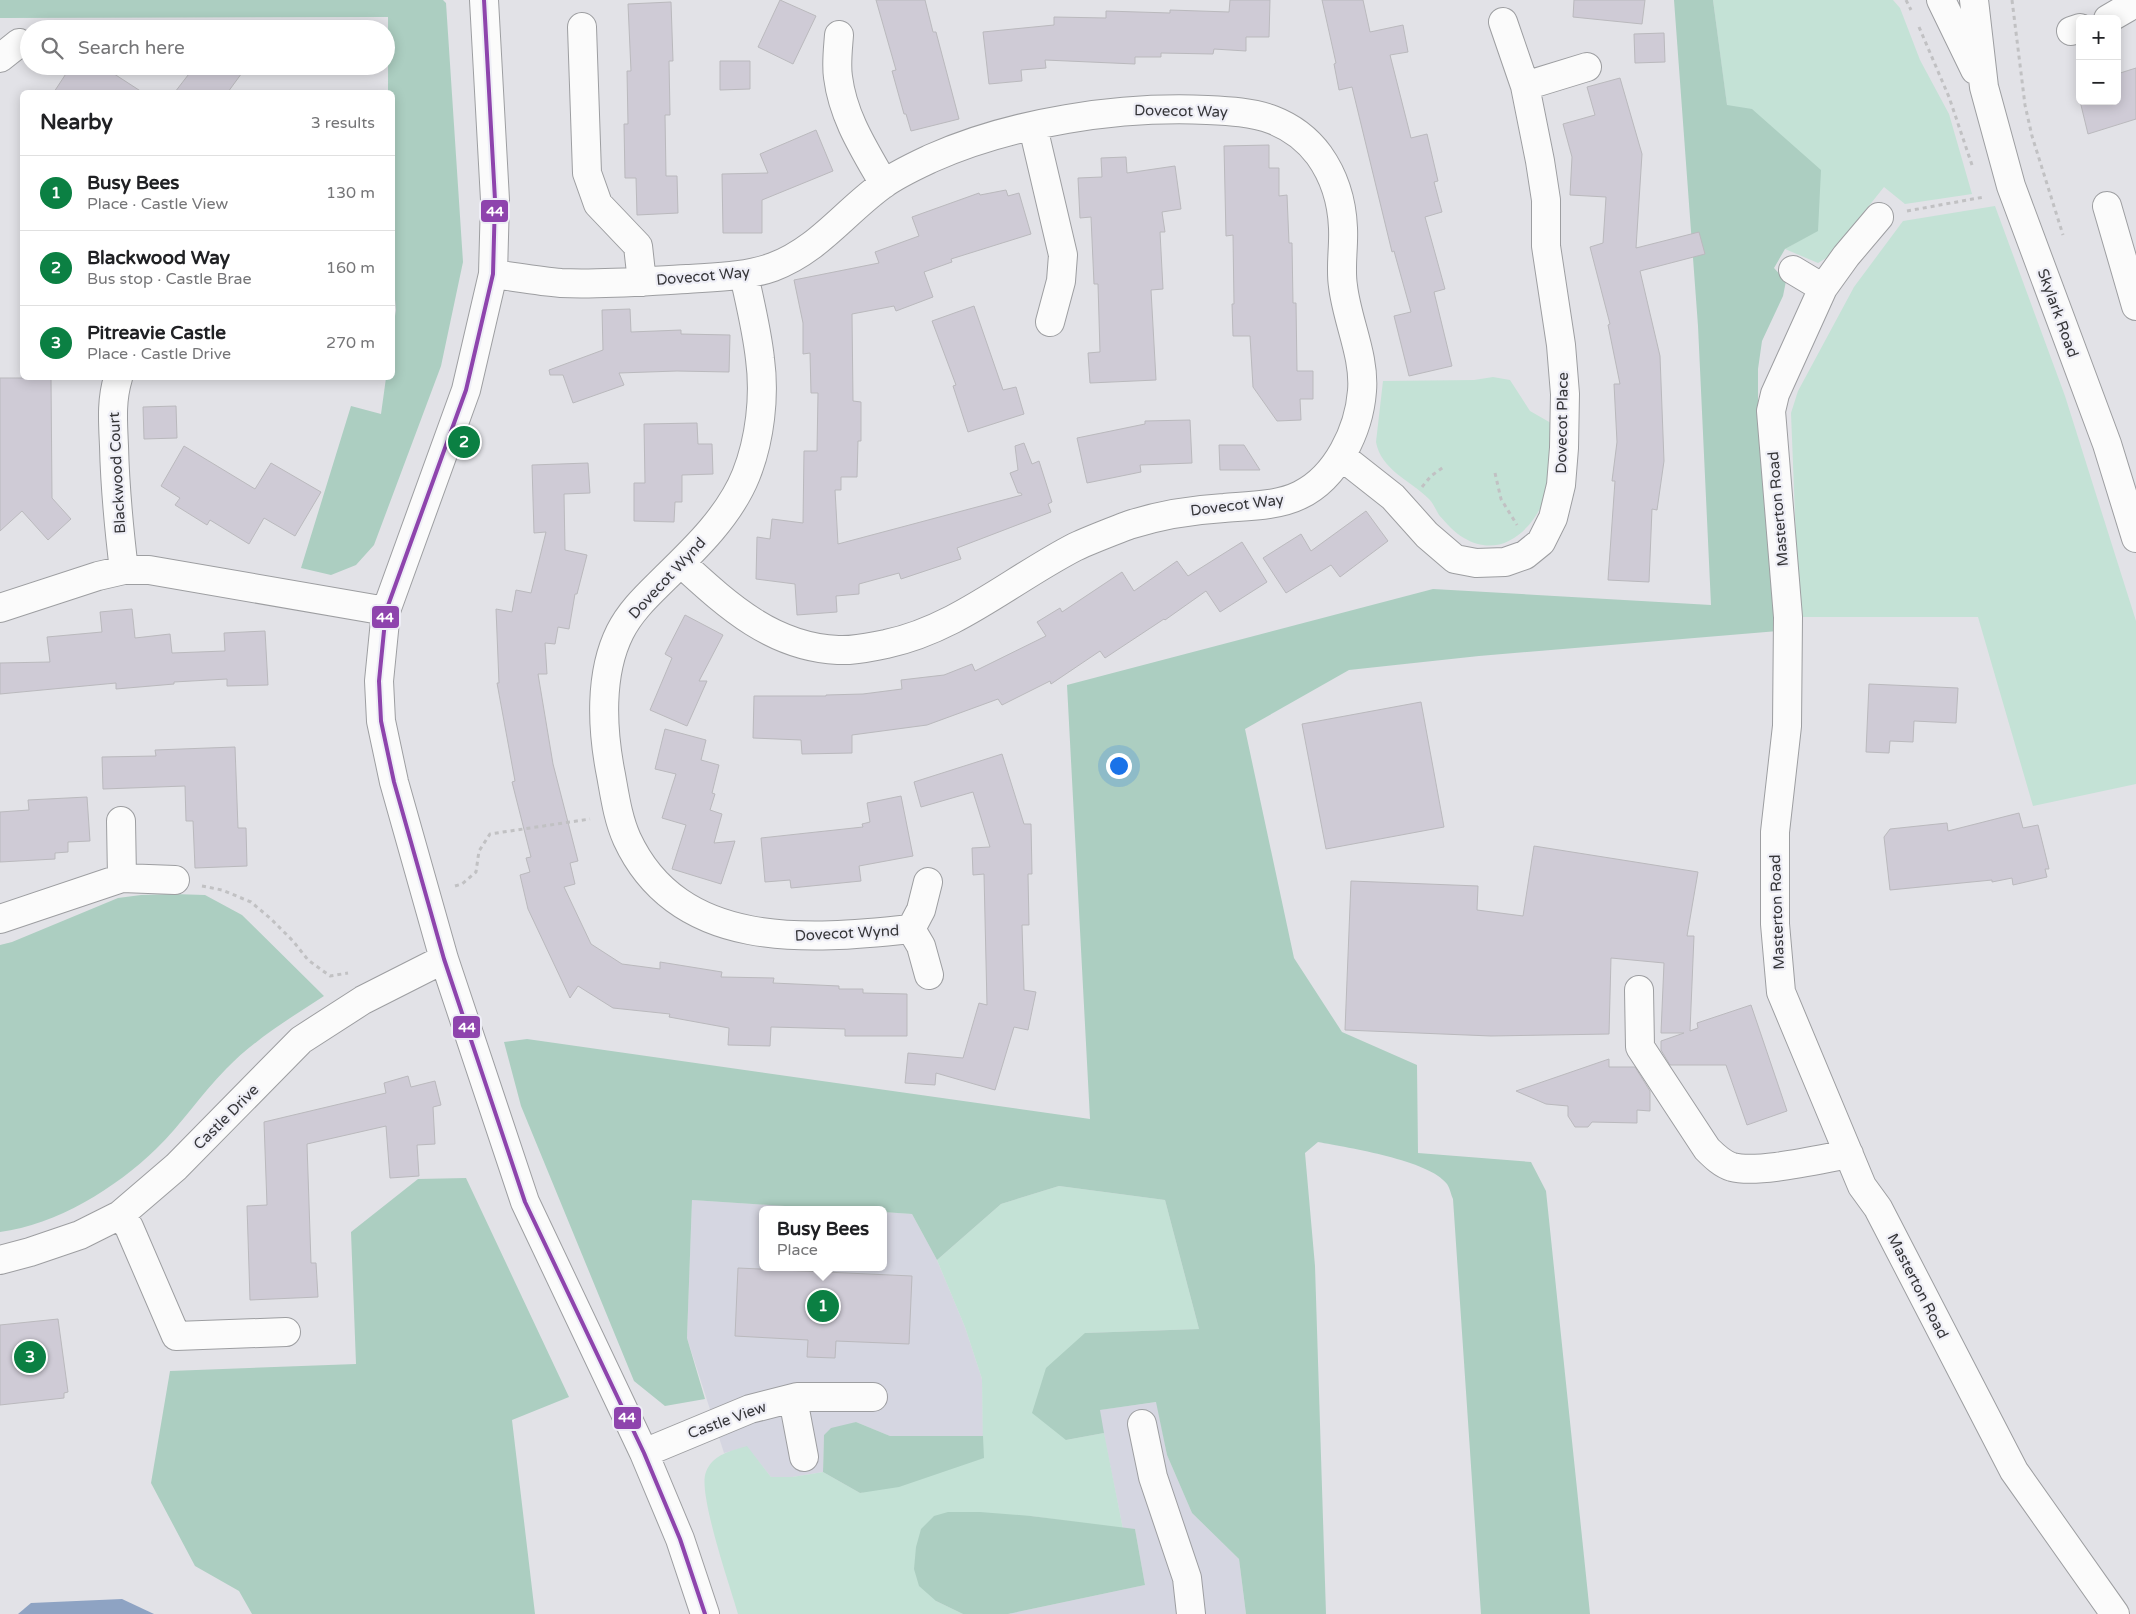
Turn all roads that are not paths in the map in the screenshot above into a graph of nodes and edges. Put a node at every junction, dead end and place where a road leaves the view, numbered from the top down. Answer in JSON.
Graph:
{"nodes":[{"id":1,"x":484,"y":0,"type":"edge"},
{"id":2,"x":1941,"y":0,"type":"edge"},
{"id":3,"x":1974,"y":0,"type":"edge"},
{"id":4,"x":2136,"y":0,"type":"edge"},
{"id":5,"x":2115,"y":15,"type":"edge"},
{"id":6,"x":1503,"y":22,"type":"dead end"},
{"id":7,"x":582,"y":27,"type":"dead end"},
{"id":8,"x":838,"y":35,"type":"dead end"},
{"id":9,"x":1587,"y":67,"type":"dead end"},
{"id":10,"x":1524,"y":86,"type":"junction"},
{"id":11,"x":1984,"y":87,"type":"junction"},
{"id":12,"x":1033,"y":127,"type":"junction"},
{"id":13,"x":884,"y":184,"type":"junction"},
{"id":14,"x":2107,"y":206,"type":"dead end"},
{"id":15,"x":1880,"y":217,"type":"road end"},
{"id":16,"x":1793,"y":270,"type":"dead end"},
{"id":17,"x":493,"y":274,"type":"junction"},
{"id":18,"x":744,"y":276,"type":"junction"},
{"id":19,"x":642,"y":282,"type":"junction"},
{"id":20,"x":1823,"y":288,"type":"junction"},
{"id":21,"x":2136,"y":306,"type":"edge"},
{"id":22,"x":1050,"y":322,"type":"dead end"},
{"id":23,"x":117,"y":380,"type":"edge"},
{"id":24,"x":1341,"y":456,"type":"junction"},
{"id":25,"x":2136,"y":538,"type":"edge"},
{"id":26,"x":681,"y":563,"type":"junction"},
{"id":27,"x":124,"y":570,"type":"junction"},
{"id":28,"x":0,"y":608,"type":"edge"},
{"id":29,"x":386,"y":611,"type":"junction"},
{"id":30,"x":121,"y":821,"type":"dead end"},
{"id":31,"x":122,"y":878,"type":"junction"},
{"id":32,"x":175,"y":880,"type":"road end"},
{"id":33,"x":928,"y":882,"type":"dead end"},
{"id":34,"x":0,"y":920,"type":"edge"},
{"id":35,"x":910,"y":929,"type":"junction"},
{"id":36,"x":444,"y":959,"type":"junction"},
{"id":37,"x":929,"y":975,"type":"dead end"},
{"id":38,"x":1639,"y":990,"type":"dead end"},
{"id":39,"x":1848,"y":1154,"type":"junction"},
{"id":40,"x":120,"y":1214,"type":"junction"},
{"id":41,"x":0,"y":1260,"type":"edge"},
{"id":42,"x":286,"y":1332,"type":"dead end"},
{"id":43,"x":873,"y":1397,"type":"dead end"},
{"id":44,"x":793,"y":1399,"type":"junction"},
{"id":45,"x":1142,"y":1424,"type":"dead end"},
{"id":46,"x":644,"y":1453,"type":"junction"},
{"id":47,"x":804,"y":1457,"type":"dead end"},
{"id":48,"x":705,"y":1614,"type":"edge"},
{"id":49,"x":1191,"y":1614,"type":"edge"},
{"id":50,"x":2115,"y":1614,"type":"edge"}],
"edges":[{"from":1,"to":17,"type":"street"},
{"from":2,"to":11,"type":"street","name":"Skylark Road"},
{"from":3,"to":11,"type":"street","name":"Skylark Road"},
{"from":4,"to":5,"type":"street"},
{"from":6,"to":10,"type":"street","name":"Dovecot Place"},
{"from":7,"to":19,"type":"street"},
{"from":8,"to":13,"type":"street"},
{"from":9,"to":10,"type":"street"},
{"from":10,"to":24,"type":"street","name":"Dovecot Place"},
{"from":11,"to":25,"type":"street","name":"Skylark Road"},
{"from":12,"to":13,"type":"street","name":"Dovecot Way"},
{"from":12,"to":22,"type":"street"},
{"from":12,"to":24,"type":"street","name":"Dovecot Way"},
{"from":13,"to":18,"type":"street","name":"Dovecot Way"},
{"from":14,"to":21,"type":"street"},
{"from":15,"to":20,"type":"street","name":"Masterton Road"},
{"from":16,"to":20,"type":"street"},
{"from":17,"to":19,"type":"street","name":"Dovecot Way"},
{"from":17,"to":29,"type":"street"},
{"from":18,"to":19,"type":"street","name":"Dovecot Way"},
{"from":18,"to":26,"type":"street","name":"Dovecot Wynd"},
{"from":20,"to":39,"type":"street","name":"Masterton Road"},
{"from":23,"to":27,"type":"street","name":"Blackwood Court"},
{"from":24,"to":26,"type":"street","name":"Dovecot Way"},
{"from":26,"to":35,"type":"street","name":"Dovecot Wynd"},
{"from":27,"to":28,"type":"street"},
{"from":27,"to":29,"type":"street"},
{"from":29,"to":36,"type":"street"},
{"from":30,"to":31,"type":"street"},
{"from":31,"to":32,"type":"street"},
{"from":31,"to":34,"type":"street"},
{"from":33,"to":35,"type":"street","name":"Dovecot Wynd"},
{"from":35,"to":37,"type":"street","name":"Dovecot Wynd"},
{"from":36,"to":40,"type":"street","name":"Castle Drive"},
{"from":36,"to":46,"type":"street"},
{"from":38,"to":39,"type":"street"},
{"from":39,"to":50,"type":"street","name":"Masterton Road"},
{"from":40,"to":41,"type":"street","name":"Castle Drive"},
{"from":40,"to":42,"type":"street"},
{"from":43,"to":44,"type":"street","name":"Castle View"},
{"from":44,"to":46,"type":"street","name":"Castle View"},
{"from":44,"to":47,"type":"street"},
{"from":45,"to":49,"type":"street"},
{"from":46,"to":48,"type":"street"}]}
